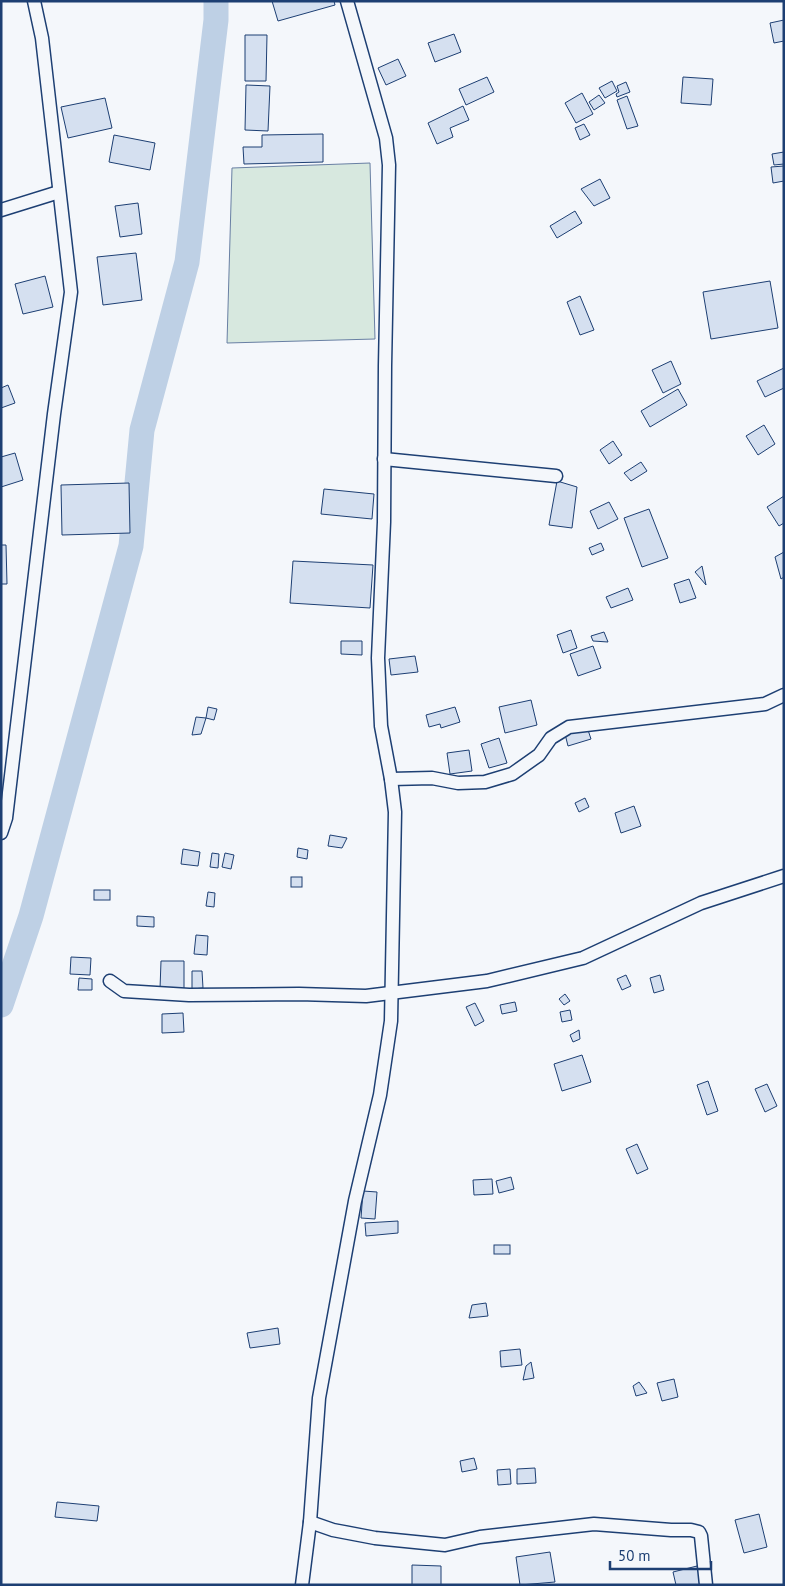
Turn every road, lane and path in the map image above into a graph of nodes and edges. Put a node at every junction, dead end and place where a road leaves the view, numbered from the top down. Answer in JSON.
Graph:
{"nodes":[{"id":1,"x":34,"y":1,"type":"edge"},
{"id":2,"x":347,"y":1,"type":"edge"},
{"id":3,"x":59,"y":192,"type":"junction"},
{"id":4,"x":1,"y":210,"type":"edge"},
{"id":5,"x":384,"y":458,"type":"junction"},
{"id":6,"x":556,"y":476,"type":"dead end"},
{"id":7,"x":784,"y":695,"type":"edge"},
{"id":8,"x":391,"y":779,"type":"junction"},
{"id":9,"x":1,"y":834,"type":"edge"},
{"id":10,"x":784,"y":876,"type":"edge"},
{"id":11,"x":110,"y":982,"type":"dead end"},
{"id":12,"x":391,"y":994,"type":"junction"},
{"id":13,"x":310,"y":1522,"type":"junction"},
{"id":14,"x":302,"y":1585,"type":"edge"},
{"id":15,"x":706,"y":1585,"type":"edge"}],
"edges":[{"from":1,"to":3,"type":"street"},
{"from":2,"to":5,"type":"street"},
{"from":3,"to":4,"type":"street"},
{"from":3,"to":9,"type":"street"},
{"from":5,"to":6,"type":"street"},
{"from":5,"to":8,"type":"street"},
{"from":7,"to":8,"type":"street"},
{"from":8,"to":12,"type":"street"},
{"from":10,"to":12,"type":"street"},
{"from":11,"to":12,"type":"street"},
{"from":12,"to":13,"type":"street"},
{"from":13,"to":14,"type":"street"},
{"from":13,"to":15,"type":"street"}]}
